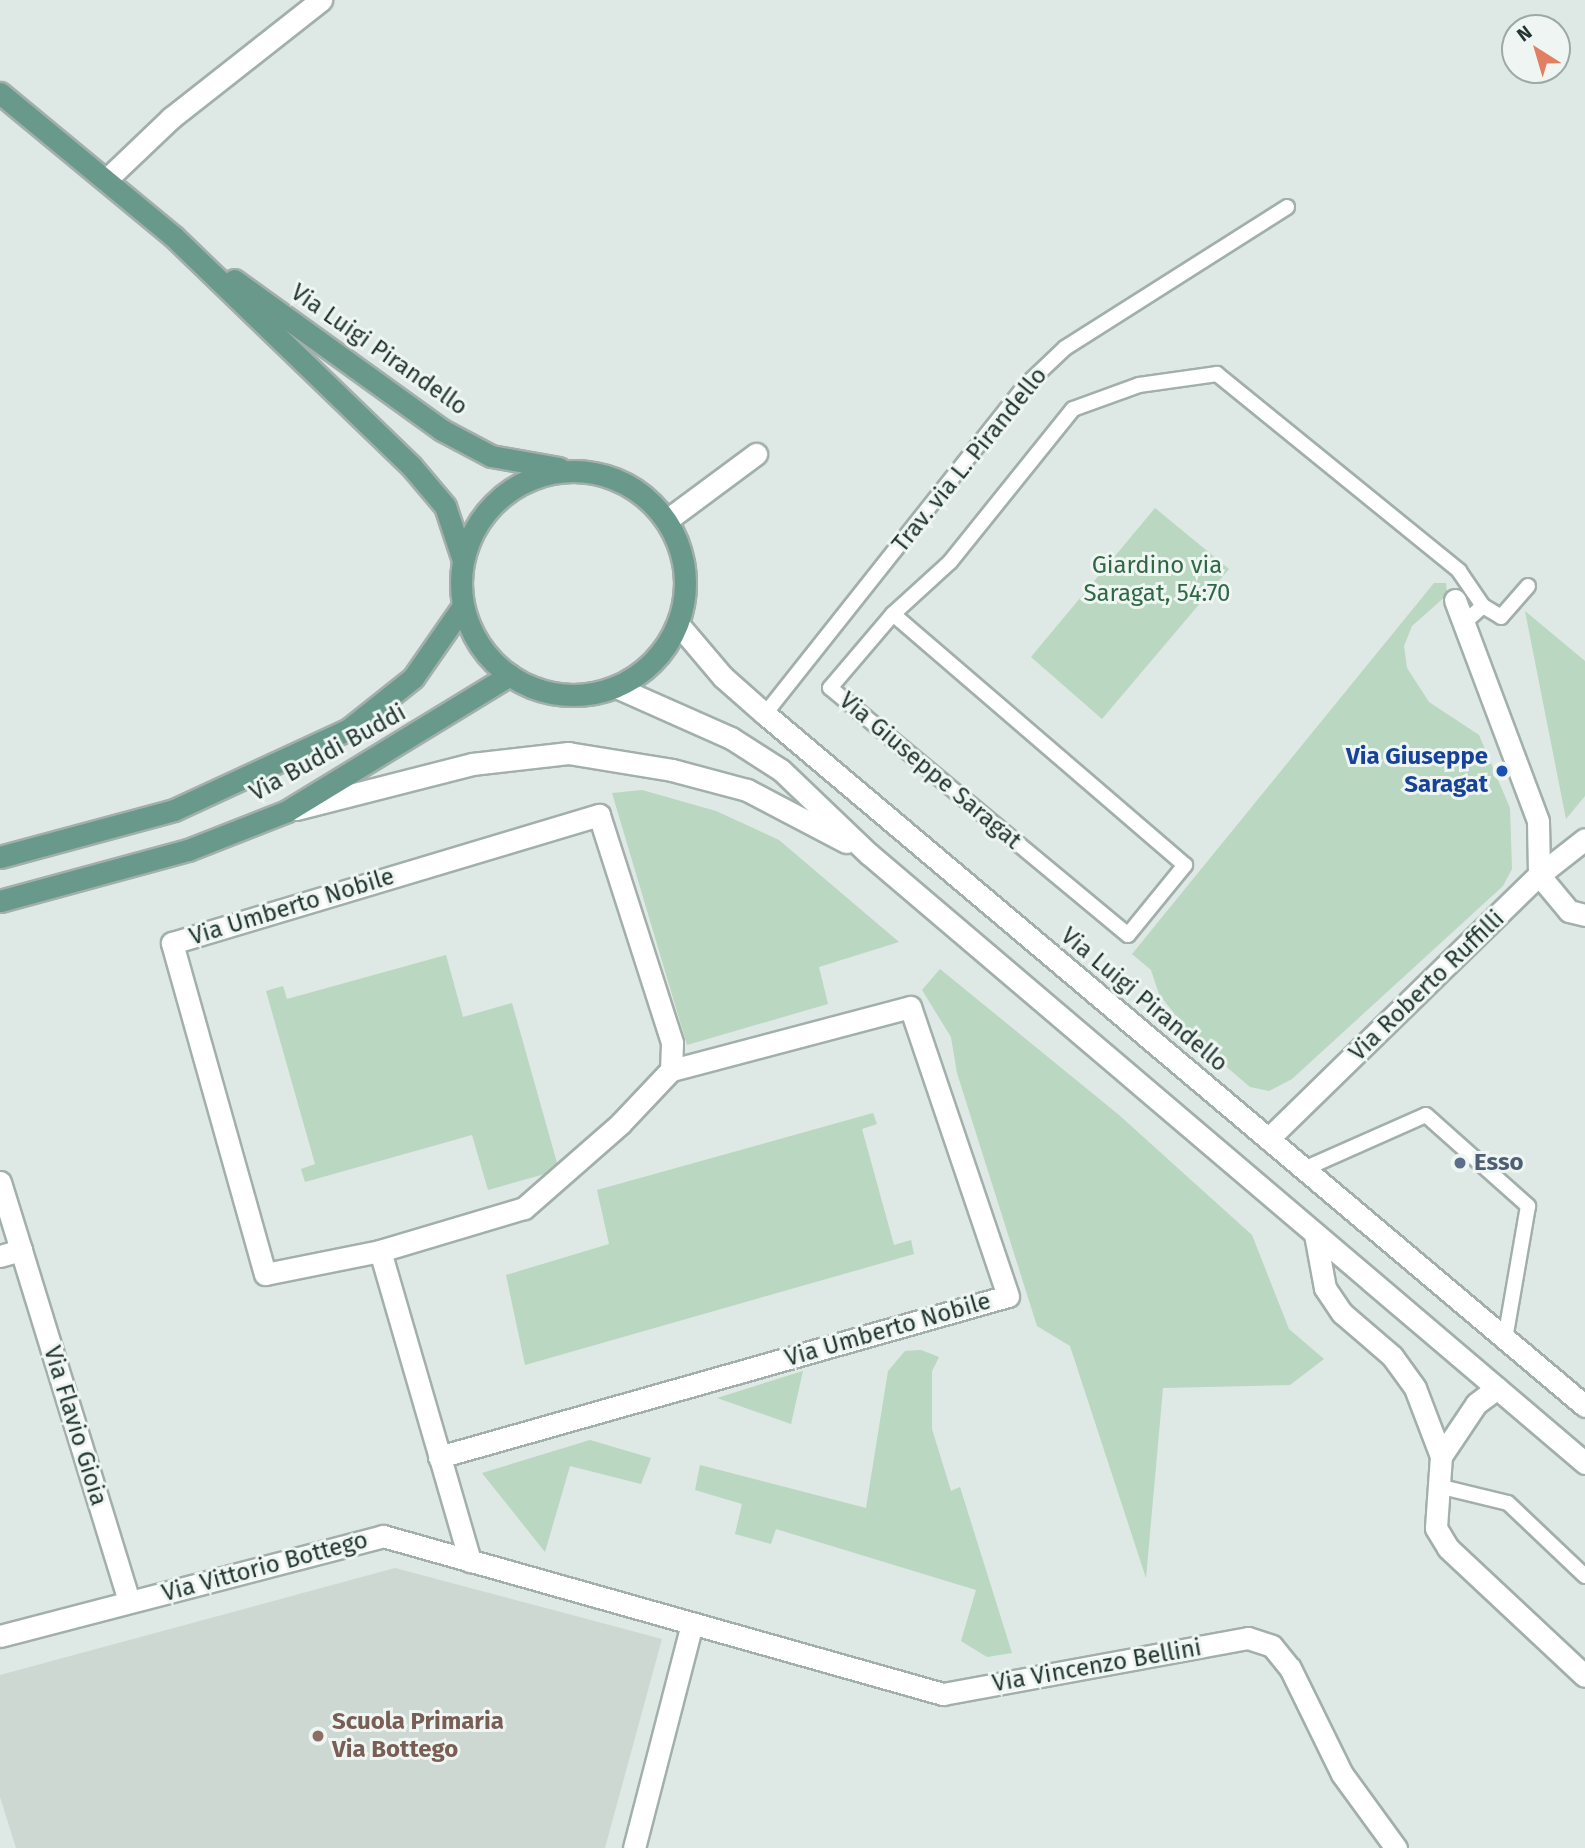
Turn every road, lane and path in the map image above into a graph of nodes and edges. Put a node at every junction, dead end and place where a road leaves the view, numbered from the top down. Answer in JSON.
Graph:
{"nodes":[{"id":1,"x":321,"y":0,"type":"edge"},
{"id":2,"x":0,"y":93,"type":"edge"},
{"id":3,"x":106,"y":180,"type":"junction"},
{"id":4,"x":1287,"y":207,"type":"dead end"},
{"id":5,"x":173,"y":236,"type":"junction"},
{"id":6,"x":756,"y":454,"type":"dead end"},
{"id":7,"x":572,"y":470,"type":"junction"},
{"id":8,"x":667,"y":520,"type":"junction"},
{"id":9,"x":463,"y":559,"type":"junction"},
{"id":10,"x":1528,"y":586,"type":"dead end"},
{"id":11,"x":1455,"y":600,"type":"dead end"},
{"id":12,"x":463,"y":606,"type":"junction"},
{"id":13,"x":1482,"y":606,"type":"junction"},
{"id":14,"x":893,"y":614,"type":"junction"},
{"id":15,"x":1464,"y":623,"type":"junction"},
{"id":16,"x":678,"y":624,"type":"junction"},
{"id":17,"x":510,"y":676,"type":"junction"},
{"id":18,"x":616,"y":687,"type":"junction"},
{"id":19,"x":765,"y":714,"type":"junction"},
{"id":20,"x":287,"y":811,"type":"junction"},
{"id":21,"x":1585,"y":839,"type":"edge"},
{"id":22,"x":869,"y":854,"type":"junction"},
{"id":23,"x":0,"y":858,"type":"edge"},
{"id":24,"x":1539,"y":875,"type":"junction"},
{"id":25,"x":0,"y":901,"type":"edge"},
{"id":26,"x":1585,"y":915,"type":"edge"},
{"id":27,"x":671,"y":1070,"type":"junction"},
{"id":28,"x":1268,"y":1139,"type":"junction"},
{"id":29,"x":1304,"y":1169,"type":"junction"},
{"id":30,"x":0,"y":1182,"type":"edge"},
{"id":31,"x":1315,"y":1234,"type":"junction"},
{"id":32,"x":21,"y":1250,"type":"junction"},
{"id":33,"x":380,"y":1251,"type":"junction"},
{"id":34,"x":0,"y":1256,"type":"edge"},
{"id":35,"x":1505,"y":1339,"type":"junction"},
{"id":36,"x":1497,"y":1388,"type":"junction"},
{"id":37,"x":1585,"y":1406,"type":"edge"},
{"id":38,"x":1441,"y":1456,"type":"junction"},
{"id":39,"x":439,"y":1457,"type":"junction"},
{"id":40,"x":1585,"y":1463,"type":"edge"},
{"id":41,"x":1437,"y":1486,"type":"junction"},
{"id":42,"x":470,"y":1561,"type":"junction"},
{"id":43,"x":1585,"y":1576,"type":"edge"},
{"id":44,"x":129,"y":1602,"type":"junction"},
{"id":45,"x":692,"y":1623,"type":"junction"},
{"id":46,"x":0,"y":1636,"type":"edge"},
{"id":47,"x":1585,"y":1676,"type":"edge"},
{"id":48,"x":634,"y":1848,"type":"edge"},
{"id":49,"x":1396,"y":1848,"type":"edge"}],
"edges":[{"from":1,"to":3,"type":"street"},
{"from":2,"to":3,"type":"main road","name":"Via Luigi Pirandello"},
{"from":3,"to":5,"type":"main road","name":"Via Luigi Pirandello"},
{"from":4,"to":19,"type":"lane","name":"Trav. via L. Pirandello"},
{"from":5,"to":7,"type":"main road","name":"Via Luigi Pirandello"},
{"from":5,"to":9,"type":"main road","name":"Via Luigi Pirandello"},
{"from":6,"to":8,"type":"street"},
{"from":7,"to":8,"type":"main road"},
{"from":7,"to":9,"type":"main road"},
{"from":8,"to":16,"type":"main road"},
{"from":9,"to":12,"type":"main road"},
{"from":10,"to":13,"type":"lane"},
{"from":11,"to":15,"type":"street"},
{"from":12,"to":17,"type":"main road"},
{"from":12,"to":23,"type":"main road","name":"Via Buddi Buddi"},
{"from":13,"to":14,"type":"lane","name":"Via Giuseppe Saragat"},
{"from":13,"to":15,"type":"lane"},
{"from":14,"to":14,"type":"lane","name":"Via Giuseppe Saragat"},
{"from":15,"to":24,"type":"street"},
{"from":16,"to":18,"type":"main road"},
{"from":16,"to":19,"type":"street","name":"Via Luigi Pirandello"},
{"from":17,"to":18,"type":"main road"},
{"from":17,"to":20,"type":"main road","name":"Via Buddi Buddi"},
{"from":18,"to":22,"type":"street"},
{"from":19,"to":28,"type":"street","name":"Via Luigi Pirandello"},
{"from":20,"to":22,"type":"street"},
{"from":20,"to":25,"type":"main road","name":"Via Buddi Buddi"},
{"from":21,"to":24,"type":"street"},
{"from":22,"to":31,"type":"street"},
{"from":24,"to":26,"type":"street"},
{"from":24,"to":28,"type":"street","name":"Via Roberto Ruffilli"},
{"from":27,"to":33,"type":"street","name":"Via Umberto Nobile"},
{"from":27,"to":33,"type":"street","name":"Via Umberto Nobile"},
{"from":27,"to":39,"type":"street","name":"Via Umberto Nobile"},
{"from":28,"to":29,"type":"street","name":"Via Luigi Pirandello"},
{"from":29,"to":35,"type":"street","name":"Via Luigi Pirandello"},
{"from":29,"to":35,"type":"lane"},
{"from":30,"to":32,"type":"street","name":"Via Flavio Gioia"},
{"from":31,"to":36,"type":"street"},
{"from":31,"to":38,"type":"street"},
{"from":32,"to":34,"type":"street"},
{"from":32,"to":44,"type":"street","name":"Via Flavio Gioia"},
{"from":33,"to":39,"type":"street"},
{"from":35,"to":37,"type":"street","name":"Via Luigi Pirandello"},
{"from":36,"to":38,"type":"street"},
{"from":36,"to":40,"type":"street"},
{"from":38,"to":41,"type":"street"},
{"from":39,"to":42,"type":"street"},
{"from":41,"to":43,"type":"lane"},
{"from":41,"to":47,"type":"street"},
{"from":42,"to":44,"type":"street","name":"Via Vittorio Bottego"},
{"from":42,"to":45,"type":"street","name":"Via Vittorio Bottego"},
{"from":44,"to":46,"type":"street","name":"Via Vittorio Bottego"},
{"from":45,"to":48,"type":"street"},
{"from":45,"to":49,"type":"street","name":"Via Vincenzo Bellini"}]}
